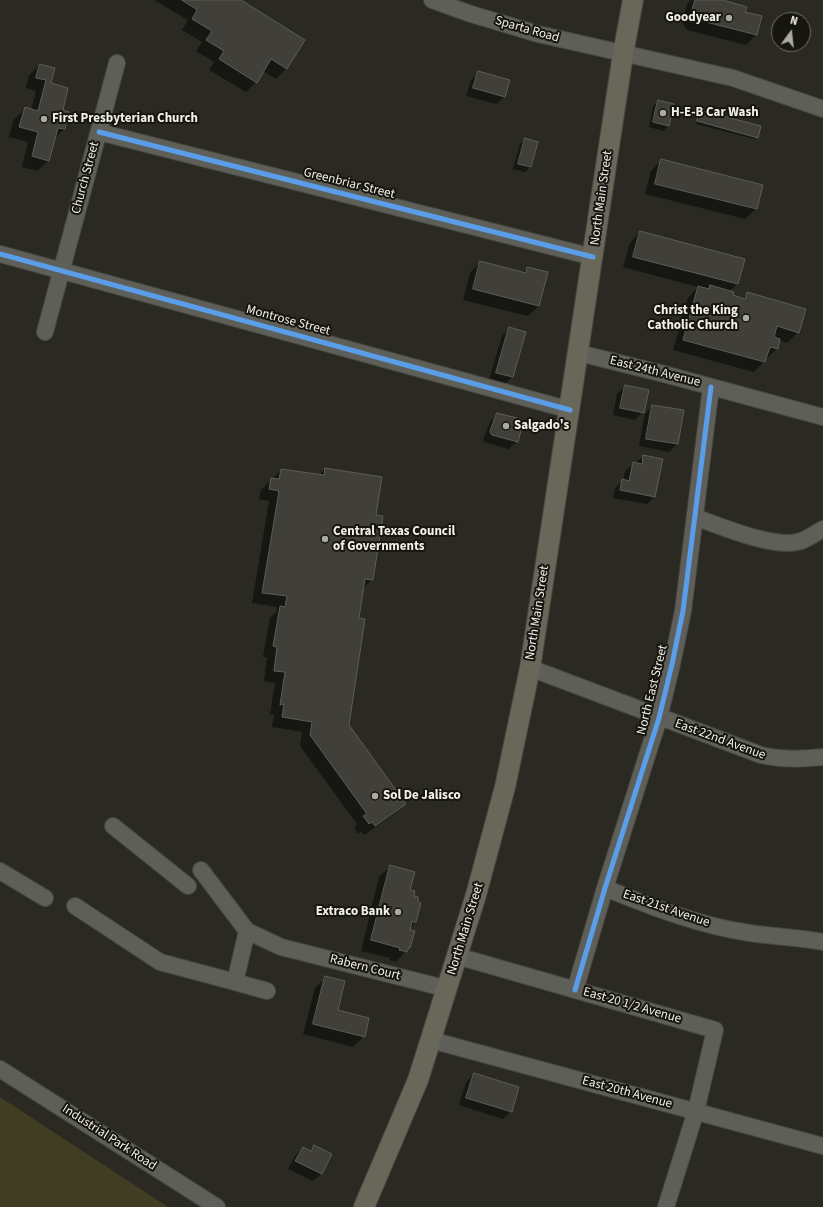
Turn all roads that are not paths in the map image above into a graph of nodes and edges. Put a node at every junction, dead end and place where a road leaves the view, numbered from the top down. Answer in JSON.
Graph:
{"nodes":[{"id":1,"x":432,"y":0,"type":"edge"},
{"id":2,"x":633,"y":0,"type":"edge"},
{"id":3,"x":623,"y":54,"type":"junction"},
{"id":4,"x":117,"y":63,"type":"dead end"},
{"id":5,"x":823,"y":109,"type":"edge"},
{"id":6,"x":98,"y":132,"type":"junction"},
{"id":7,"x":0,"y":254,"type":"edge"},
{"id":8,"x":593,"y":257,"type":"junction"},
{"id":9,"x":61,"y":270,"type":"junction"},
{"id":10,"x":45,"y":332,"type":"dead end"},
{"id":11,"x":579,"y":353,"type":"junction"},
{"id":12,"x":710,"y":387,"type":"junction"},
{"id":13,"x":570,"y":410,"type":"junction"},
{"id":14,"x":823,"y":418,"type":"edge"},
{"id":15,"x":695,"y":517,"type":"junction"},
{"id":16,"x":823,"y":529,"type":"edge"},
{"id":17,"x":530,"y":668,"type":"junction"},
{"id":18,"x":659,"y":718,"type":"junction"},
{"id":19,"x":823,"y":758,"type":"edge"},
{"id":20,"x":113,"y":826,"type":"dead end"},
{"id":21,"x":201,"y":870,"type":"dead end"},
{"id":22,"x":0,"y":871,"type":"edge"},
{"id":23,"x":188,"y":886,"type":"dead end"},
{"id":24,"x":605,"y":888,"type":"junction"},
{"id":25,"x":46,"y":898,"type":"dead end"},
{"id":26,"x":74,"y":906,"type":"dead end"},
{"id":27,"x":246,"y":931,"type":"junction"},
{"id":28,"x":823,"y":942,"type":"edge"},
{"id":29,"x":457,"y":956,"type":"junction"},
{"id":30,"x":235,"y":982,"type":"junction"},
{"id":31,"x":448,"y":989,"type":"junction"},
{"id":32,"x":575,"y":990,"type":"junction"},
{"id":33,"x":267,"y":991,"type":"dead end"},
{"id":34,"x":431,"y":1040,"type":"junction"},
{"id":35,"x":0,"y":1069,"type":"edge"},
{"id":36,"x":696,"y":1111,"type":"junction"},
{"id":37,"x":823,"y":1146,"type":"edge"},
{"id":38,"x":217,"y":1207,"type":"edge"},
{"id":39,"x":364,"y":1207,"type":"edge"},
{"id":40,"x":666,"y":1207,"type":"edge"}],
"edges":[{"from":1,"to":3,"type":"street","name":"Sparta Road"},
{"from":2,"to":3,"type":"main road","name":"North Main Street"},
{"from":3,"to":5,"type":"street","name":"Sparta Road"},
{"from":3,"to":8,"type":"main road","name":"North Main Street"},
{"from":4,"to":6,"type":"street","name":"Church Street"},
{"from":6,"to":8,"type":"street","name":"Greenbriar Street"},
{"from":6,"to":9,"type":"street","name":"Church Street"},
{"from":7,"to":9,"type":"street","name":"Montrose Street"},
{"from":8,"to":11,"type":"main road","name":"North Main Street"},
{"from":9,"to":10,"type":"street","name":"Church Street"},
{"from":9,"to":13,"type":"street","name":"Montrose Street"},
{"from":11,"to":12,"type":"street","name":"East 24th Avenue"},
{"from":11,"to":13,"type":"main road","name":"North Main Street"},
{"from":12,"to":14,"type":"street","name":"East 24th Avenue"},
{"from":12,"to":15,"type":"street","name":"North East Street"},
{"from":13,"to":17,"type":"main road","name":"North Main Street"},
{"from":15,"to":16,"type":"street"},
{"from":15,"to":18,"type":"street","name":"North East Street"},
{"from":17,"to":18,"type":"street","name":"East 22nd Avenue"},
{"from":17,"to":29,"type":"main road","name":"North Main Street"},
{"from":18,"to":19,"type":"street","name":"East 22nd Avenue"},
{"from":18,"to":24,"type":"street","name":"North East Street"},
{"from":20,"to":23,"type":"street"},
{"from":21,"to":27,"type":"street"},
{"from":22,"to":25,"type":"street"},
{"from":24,"to":28,"type":"street","name":"East 21st Avenue"},
{"from":24,"to":32,"type":"street","name":"North East Street"},
{"from":26,"to":30,"type":"street"},
{"from":27,"to":30,"type":"street"},
{"from":27,"to":31,"type":"street","name":"Rabern Court"},
{"from":29,"to":31,"type":"main road","name":"North Main Street"},
{"from":29,"to":32,"type":"street","name":"East 20 1/2 Avenue"},
{"from":30,"to":33,"type":"street"},
{"from":31,"to":34,"type":"main road","name":"North Main Street"},
{"from":32,"to":36,"type":"street","name":"East 20 1/2 Avenue"},
{"from":34,"to":36,"type":"street","name":"East 20th Avenue"},
{"from":34,"to":39,"type":"main road","name":"North Main Street"},
{"from":35,"to":38,"type":"street","name":"Industrial Park Road"},
{"from":36,"to":37,"type":"street","name":"East 20th Avenue"},
{"from":36,"to":40,"type":"street"}]}
